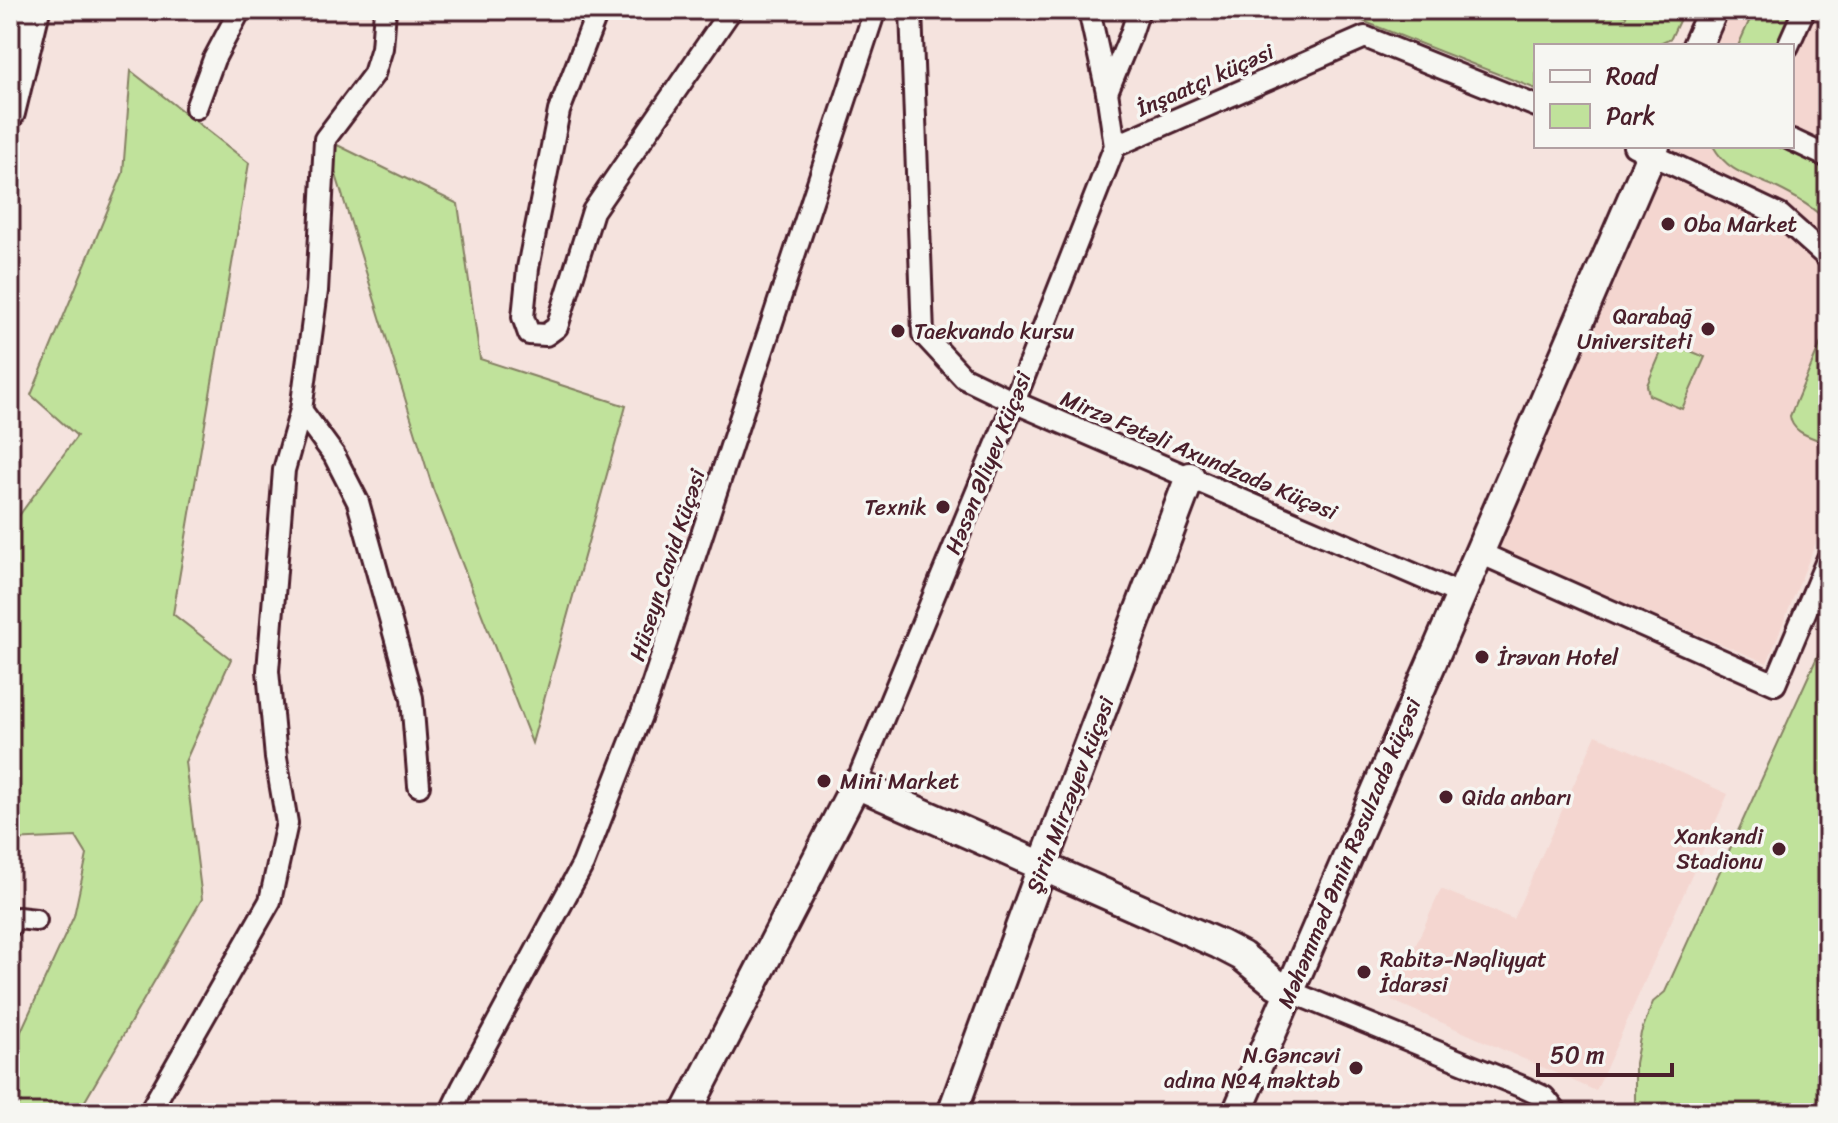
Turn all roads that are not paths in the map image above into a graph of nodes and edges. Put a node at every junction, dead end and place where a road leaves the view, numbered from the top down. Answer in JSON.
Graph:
{"nodes":[{"id":1,"x":35,"y":10,"type":"edge"},
{"id":2,"x":240,"y":10,"type":"edge"},
{"id":3,"x":385,"y":10,"type":"edge"},
{"id":4,"x":598,"y":10,"type":"edge"},
{"id":5,"x":731,"y":10,"type":"edge"},
{"id":6,"x":875,"y":10,"type":"edge"},
{"id":7,"x":911,"y":10,"type":"edge"},
{"id":8,"x":1089,"y":10,"type":"edge"},
{"id":9,"x":1139,"y":10,"type":"edge"},
{"id":10,"x":1713,"y":10,"type":"edge"},
{"id":11,"x":1804,"y":10,"type":"edge"},
{"id":12,"x":1698,"y":44,"type":"edge"},
{"id":13,"x":1789,"y":44,"type":"edge"},
{"id":14,"x":1107,"y":92,"type":"junction"},
{"id":15,"x":1534,"y":105,"type":"edge"},
{"id":16,"x":196,"y":108,"type":"dead end"},
{"id":17,"x":10,"y":113,"type":"edge"},
{"id":18,"x":1794,"y":141,"type":"edge"},
{"id":19,"x":1115,"y":146,"type":"junction"},
{"id":20,"x":1647,"y":148,"type":"edge"},
{"id":21,"x":1828,"y":157,"type":"edge"},
{"id":22,"x":1828,"y":258,"type":"edge"},
{"id":23,"x":1014,"y":402,"type":"junction"},
{"id":24,"x":301,"y":410,"type":"junction"},
{"id":25,"x":1190,"y":477,"type":"junction"},
{"id":26,"x":1480,"y":553,"type":"junction"},
{"id":27,"x":1828,"y":558,"type":"edge"},
{"id":28,"x":1460,"y":594,"type":"junction"},
{"id":29,"x":856,"y":784,"type":"junction"},
{"id":30,"x":419,"y":786,"type":"dead end"},
{"id":31,"x":1043,"y":865,"type":"junction"},
{"id":32,"x":36,"y":920,"type":"dead end"},
{"id":33,"x":10,"y":926,"type":"edge"},
{"id":34,"x":1289,"y":991,"type":"junction"},
{"id":35,"x":149,"y":1113,"type":"edge"},
{"id":36,"x":450,"y":1113,"type":"edge"},
{"id":37,"x":686,"y":1113,"type":"edge"},
{"id":38,"x":952,"y":1113,"type":"edge"},
{"id":39,"x":1237,"y":1113,"type":"edge"},
{"id":40,"x":1557,"y":1113,"type":"edge"}],
"edges":[{"from":1,"to":17,"type":"street"},
{"from":2,"to":16,"type":"street"},
{"from":3,"to":24,"type":"street"},
{"from":4,"to":5,"type":"street"},
{"from":6,"to":36,"type":"street","name":"Hüseyn Cavid Küçəsi"},
{"from":7,"to":23,"type":"street","name":"Mirzə Fətəli Axundzadə Küçəsi"},
{"from":8,"to":14,"type":"street","name":"Həsən Əliyev Küçəsi"},
{"from":9,"to":14,"type":"street"},
{"from":10,"to":12,"type":"street"},
{"from":11,"to":13,"type":"street"},
{"from":14,"to":19,"type":"street","name":"Həsən Əliyev Küçəsi"},
{"from":15,"to":19,"type":"street","name":"İnşaatçı küçəsi"},
{"from":18,"to":21,"type":"street"},
{"from":19,"to":23,"type":"street","name":"Həsən Əliyev Küçəsi"},
{"from":20,"to":22,"type":"street"},
{"from":20,"to":26,"type":"street","name":"Məhəmməd Əmin Rəsulzadə küçəsi"},
{"from":23,"to":25,"type":"street","name":"Mirzə Fətəli Axundzadə Küçəsi"},
{"from":23,"to":29,"type":"street","name":"Həsən Əliyev Küçəsi"},
{"from":24,"to":30,"type":"street"},
{"from":24,"to":35,"type":"street"},
{"from":25,"to":28,"type":"street","name":"Mirzə Fətəli Axundzadə Küçəsi"},
{"from":25,"to":31,"type":"street","name":"Şirin Mirzəyev küçəsi"},
{"from":26,"to":27,"type":"street"},
{"from":26,"to":28,"type":"street","name":"Məhəmməd Əmin Rəsulzadə küçəsi"},
{"from":28,"to":34,"type":"street","name":"Məhəmməd Əmin Rəsulzadə küçəsi"},
{"from":29,"to":31,"type":"street"},
{"from":29,"to":37,"type":"street","name":"Həsən Əliyev Küçəsi"},
{"from":31,"to":34,"type":"street"},
{"from":31,"to":38,"type":"street","name":"Şirin Mirzəyev küçəsi"},
{"from":32,"to":33,"type":"street"},
{"from":34,"to":39,"type":"street","name":"Məhəmməd Əmin Rəsulzadə küçəsi"},
{"from":34,"to":40,"type":"street"}]}
